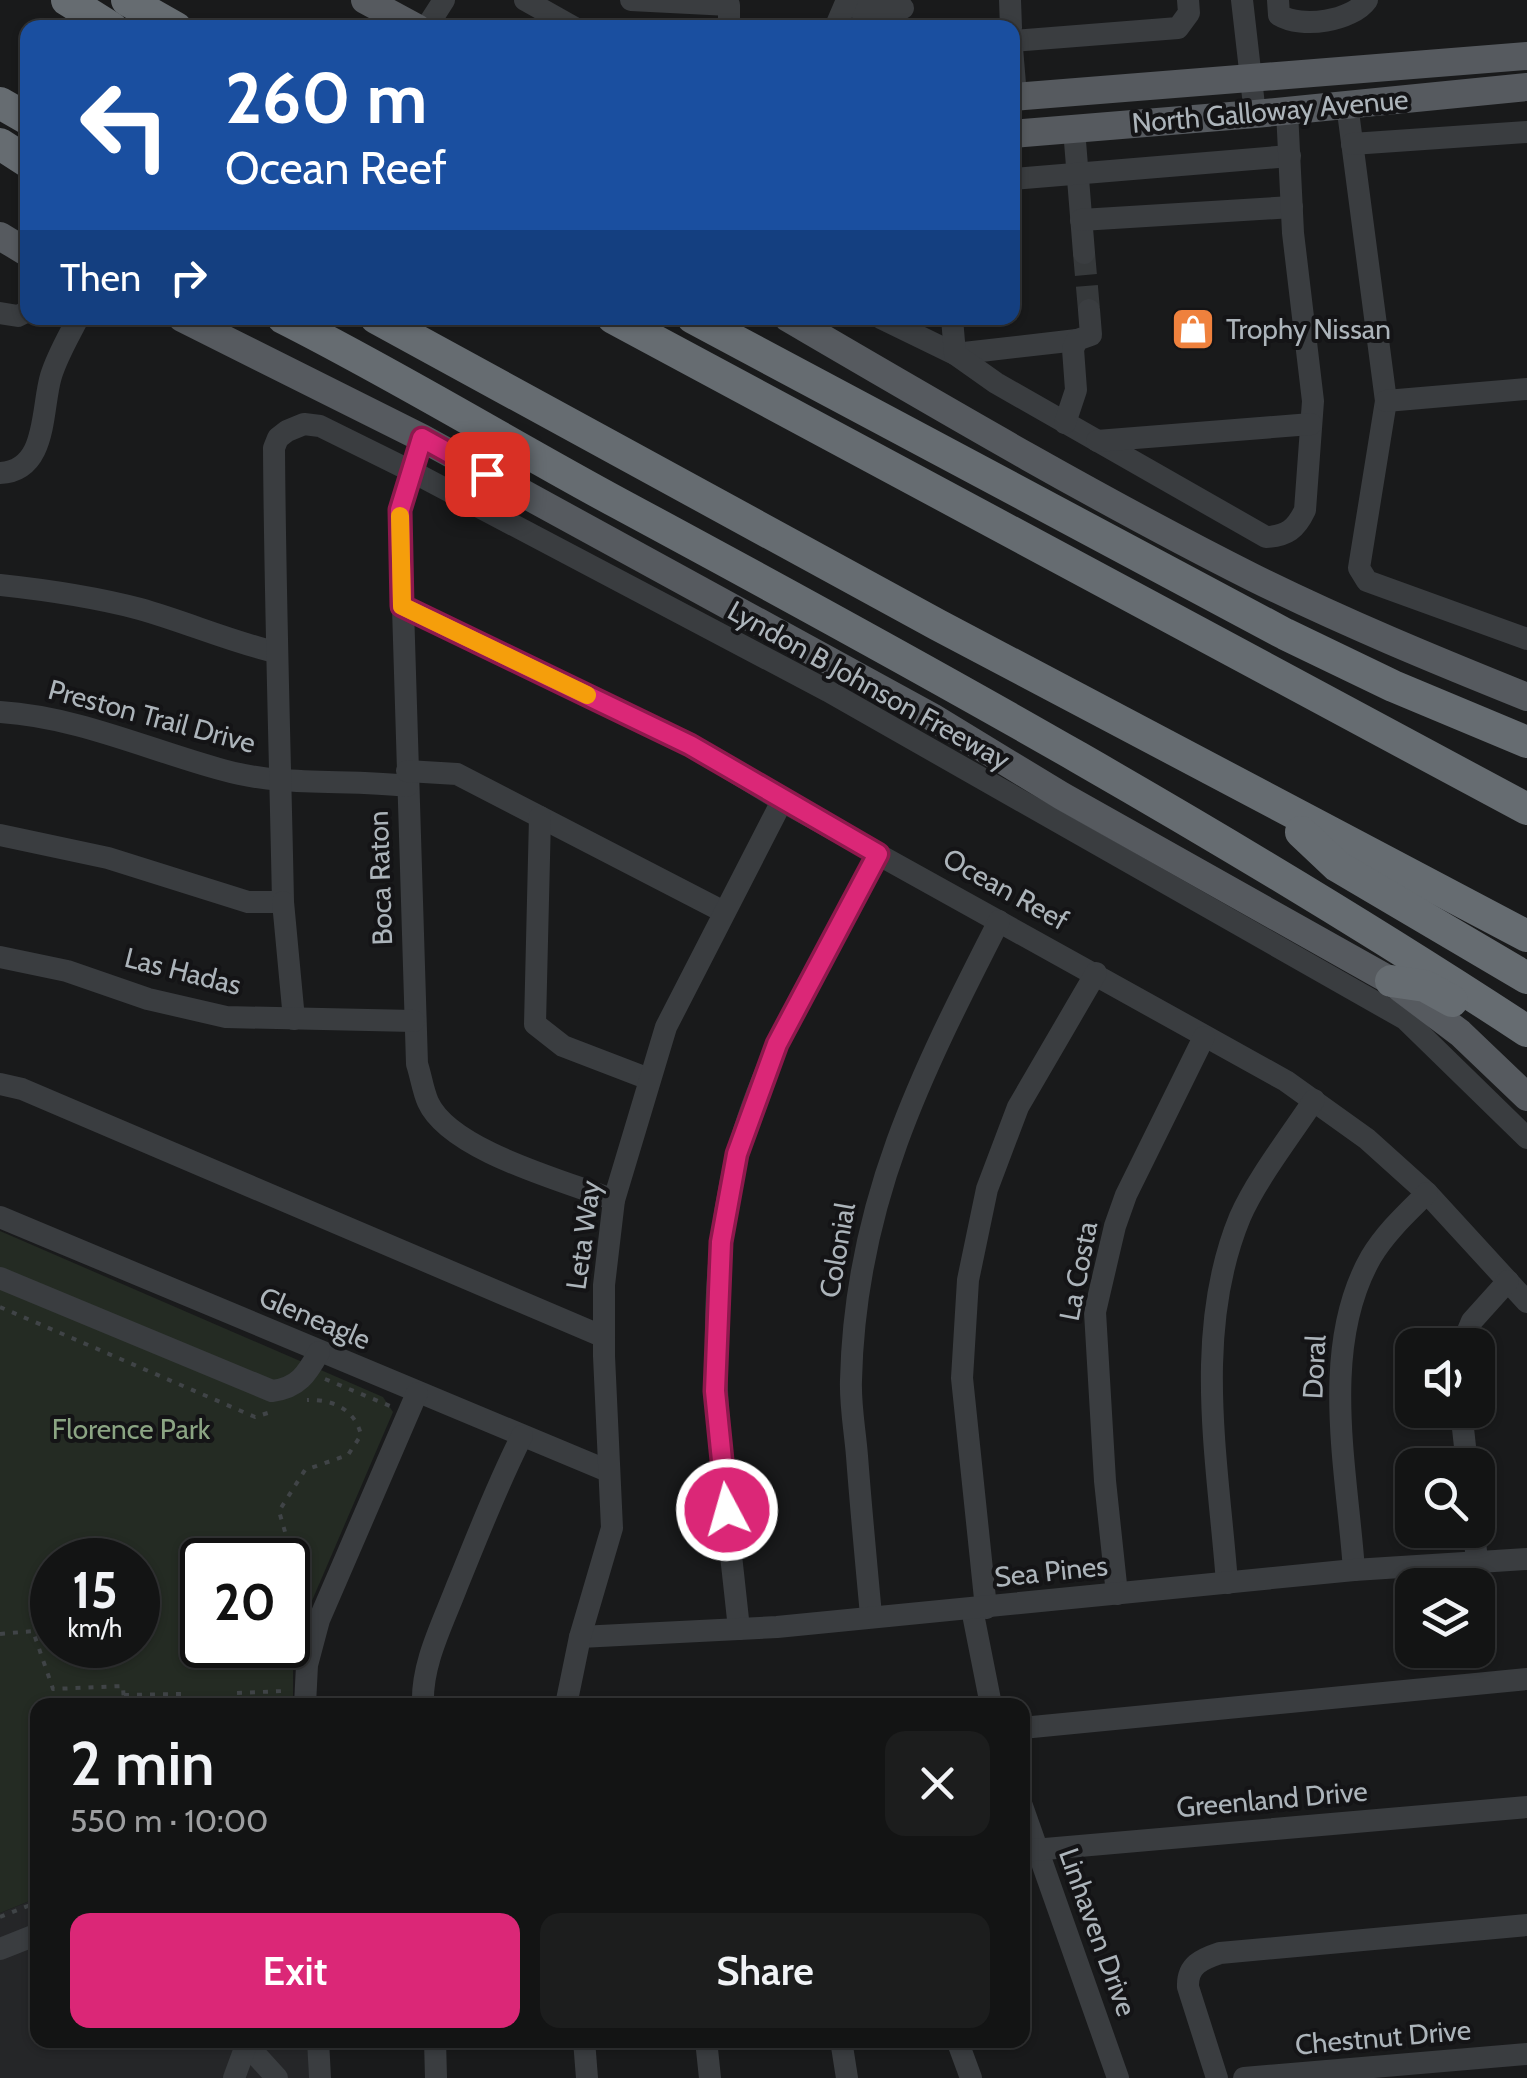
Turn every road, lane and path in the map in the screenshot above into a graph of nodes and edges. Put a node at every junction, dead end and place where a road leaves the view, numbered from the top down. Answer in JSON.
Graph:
{"nodes":[{"id":1,"x":67,"y":0,"type":"edge"},
{"id":2,"x":127,"y":0,"type":"edge"},
{"id":3,"x":364,"y":0,"type":"edge"},
{"id":4,"x":525,"y":0,"type":"edge"},
{"id":5,"x":631,"y":0,"type":"edge"},
{"id":6,"x":1188,"y":0,"type":"edge"},
{"id":7,"x":1242,"y":0,"type":"edge"},
{"id":8,"x":1278,"y":0,"type":"edge"},
{"id":9,"x":1367,"y":0,"type":"edge"},
{"id":10,"x":853,"y":9,"type":"edge"},
{"id":11,"x":729,"y":11,"type":"edge"},
{"id":12,"x":903,"y":12,"type":"edge"},
{"id":13,"x":560,"y":18,"type":"edge"},
{"id":14,"x":99,"y":20,"type":"edge"},
{"id":15,"x":162,"y":20,"type":"edge"},
{"id":16,"x":402,"y":20,"type":"edge"},
{"id":17,"x":1020,"y":44,"type":"edge"},
{"id":18,"x":1527,"y":56,"type":"edge"},
{"id":19,"x":1250,"y":76,"type":"junction"},
{"id":20,"x":1527,"y":87,"type":"edge"},
{"id":21,"x":1020,"y":95,"type":"edge"},
{"id":22,"x":1347,"y":104,"type":"junction"},
{"id":23,"x":1287,"y":111,"type":"junction"},
{"id":24,"x":1256,"y":114,"type":"junction"},
{"id":25,"x":1074,"y":129,"type":"junction"},
{"id":26,"x":1527,"y":132,"type":"edge"},
{"id":27,"x":1020,"y":133,"type":"edge"},
{"id":28,"x":1352,"y":144,"type":"junction"},
{"id":29,"x":1290,"y":156,"type":"junction"},
{"id":30,"x":1078,"y":172,"type":"junction"},
{"id":31,"x":1020,"y":178,"type":"edge"},
{"id":32,"x":1292,"y":207,"type":"junction"},
{"id":33,"x":1081,"y":220,"type":"junction"},
{"id":34,"x":1084,"y":252,"type":"tunnel mouth"},
{"id":35,"x":1089,"y":310,"type":"tunnel mouth"},
{"id":36,"x":75,"y":325,"type":"edge"},
{"id":37,"x":196,"y":325,"type":"edge"},
{"id":38,"x":297,"y":325,"type":"edge"},
{"id":39,"x":389,"y":325,"type":"edge"},
{"id":40,"x":626,"y":325,"type":"edge"},
{"id":41,"x":706,"y":325,"type":"edge"},
{"id":42,"x":800,"y":325,"type":"edge"},
{"id":43,"x":908,"y":325,"type":"edge"},
{"id":44,"x":953,"y":325,"type":"edge"},
{"id":45,"x":1077,"y":340,"type":"junction"},
{"id":46,"x":955,"y":354,"type":"junction"},
{"id":47,"x":1527,"y":389,"type":"edge"},
{"id":48,"x":1386,"y":401,"type":"junction"},
{"id":49,"x":1065,"y":422,"type":"junction"},
{"id":50,"x":1311,"y":424,"type":"junction"},
{"id":51,"x":422,"y":438,"type":"junction"},
{"id":52,"x":1098,"y":441,"type":"junction"},
{"id":53,"x":411,"y":470,"type":"junction"},
{"id":54,"x":0,"y":473,"type":"edge"},
{"id":55,"x":0,"y":586,"type":"edge"},
{"id":56,"x":402,"y":606,"type":"junction"},
{"id":57,"x":1527,"y":639,"type":"edge"},
{"id":58,"x":275,"y":652,"type":"junction"},
{"id":59,"x":1527,"y":697,"type":"edge"},
{"id":60,"x":0,"y":712,"type":"edge"},
{"id":61,"x":1524,"y":740,"type":"edge"},
{"id":62,"x":407,"y":779,"type":"junction"},
{"id":63,"x":281,"y":780,"type":"junction"},
{"id":64,"x":1264,"y":799,"type":"junction"},
{"id":65,"x":782,"y":800,"type":"junction"},
{"id":66,"x":1527,"y":809,"type":"edge"},
{"id":67,"x":540,"y":817,"type":"junction"},
{"id":68,"x":0,"y":835,"type":"edge"},
{"id":69,"x":878,"y":854,"type":"junction"},
{"id":70,"x":283,"y":902,"type":"junction"},
{"id":71,"x":724,"y":912,"type":"junction"},
{"id":72,"x":1000,"y":921,"type":"junction"},
{"id":73,"x":1527,"y":936,"type":"edge"},
{"id":74,"x":0,"y":957,"type":"edge"},
{"id":75,"x":1096,"y":973,"type":"junction"},
{"id":76,"x":1527,"y":978,"type":"edge"},
{"id":77,"x":1391,"y":981,"type":"junction"},
{"id":78,"x":294,"y":1019,"type":"junction"},
{"id":79,"x":414,"y":1021,"type":"junction"},
{"id":80,"x":1527,"y":1036,"type":"edge"},
{"id":81,"x":1204,"y":1037,"type":"junction"},
{"id":82,"x":649,"y":1079,"type":"junction"},
{"id":83,"x":0,"y":1084,"type":"edge"},
{"id":84,"x":1527,"y":1097,"type":"edge"},
{"id":85,"x":1314,"y":1100,"type":"junction"},
{"id":86,"x":1527,"y":1138,"type":"edge"},
{"id":87,"x":1428,"y":1193,"type":"junction"},
{"id":88,"x":614,"y":1200,"type":"junction"},
{"id":89,"x":0,"y":1217,"type":"edge"},
{"id":90,"x":0,"y":1278,"type":"edge"},
{"id":91,"x":1508,"y":1282,"type":"junction"},
{"id":92,"x":1527,"y":1302,"type":"edge"},
{"id":93,"x":0,"y":1308,"type":"edge"},
{"id":94,"x":1469,"y":1328,"type":"edge"},
{"id":95,"x":604,"y":1336,"type":"junction"},
{"id":96,"x":313,"y":1362,"type":"junction"},
{"id":97,"x":417,"y":1393,"type":"junction"},
{"id":98,"x":306,"y":1401,"type":"dead end"},
{"id":99,"x":289,"y":1406,"type":"dead end"},
{"id":100,"x":394,"y":1407,"type":"dead end"},
{"id":101,"x":522,"y":1436,"type":"junction"},
{"id":102,"x":608,"y":1471,"type":"junction"},
{"id":103,"x":287,"y":1538,"type":"edge"},
{"id":104,"x":1476,"y":1548,"type":"edge"},
{"id":105,"x":1527,"y":1559,"type":"edge"},
{"id":106,"x":1478,"y":1562,"type":"junction"},
{"id":107,"x":1354,"y":1570,"type":"junction"},
{"id":108,"x":1227,"y":1583,"type":"junction"},
{"id":109,"x":1118,"y":1594,"type":"junction"},
{"id":110,"x":979,"y":1608,"type":"junction"},
{"id":111,"x":871,"y":1615,"type":"junction"},
{"id":112,"x":738,"y":1629,"type":"junction"},
{"id":113,"x":0,"y":1634,"type":"edge"},
{"id":114,"x":580,"y":1637,"type":"junction"},
{"id":115,"x":1527,"y":1678,"type":"edge"},
{"id":116,"x":285,"y":1691,"type":"dead end"},
{"id":117,"x":124,"y":1695,"type":"joint"},
{"id":118,"x":182,"y":1698,"type":"edge"},
{"id":119,"x":236,"y":1698,"type":"edge"},
{"id":120,"x":305,"y":1698,"type":"edge"},
{"id":121,"x":422,"y":1698,"type":"edge"},
{"id":122,"x":567,"y":1698,"type":"edge"},
{"id":123,"x":991,"y":1698,"type":"edge"},
{"id":124,"x":1030,"y":1727,"type":"edge"},
{"id":125,"x":1527,"y":1808,"type":"edge"},
{"id":126,"x":1030,"y":1850,"type":"edge"},
{"id":127,"x":1030,"y":1853,"type":"edge"},
{"id":128,"x":30,"y":1905,"type":"edge"},
{"id":129,"x":0,"y":1917,"type":"edge"},
{"id":130,"x":1527,"y":1925,"type":"edge"},
{"id":131,"x":30,"y":1937,"type":"edge"},
{"id":132,"x":0,"y":1949,"type":"edge"},
{"id":133,"x":245,"y":2048,"type":"edge"},
{"id":134,"x":252,"y":2048,"type":"edge"},
{"id":135,"x":318,"y":2048,"type":"edge"},
{"id":136,"x":435,"y":2048,"type":"edge"},
{"id":137,"x":585,"y":2048,"type":"edge"},
{"id":138,"x":707,"y":2048,"type":"edge"},
{"id":139,"x":842,"y":2048,"type":"edge"},
{"id":140,"x":960,"y":2048,"type":"edge"},
{"id":141,"x":1527,"y":2054,"type":"edge"},
{"id":142,"x":234,"y":2078,"type":"edge"},
{"id":143,"x":277,"y":2078,"type":"edge"},
{"id":144,"x":320,"y":2078,"type":"edge"},
{"id":145,"x":436,"y":2078,"type":"edge"},
{"id":146,"x":587,"y":2078,"type":"edge"},
{"id":147,"x":710,"y":2078,"type":"edge"},
{"id":148,"x":846,"y":2078,"type":"edge"},
{"id":149,"x":971,"y":2078,"type":"edge"},
{"id":150,"x":1118,"y":2078,"type":"edge"},
{"id":151,"x":1217,"y":2078,"type":"edge"},
{"id":152,"x":1244,"y":2078,"type":"edge"}],
"edges":[{"from":1,"to":14,"type":"highway"},
{"from":2,"to":15,"type":"highway"},
{"from":3,"to":16,"type":"main road"},
{"from":4,"to":13,"type":"street"},
{"from":5,"to":11,"type":"street"},
{"from":6,"to":17,"type":"street"},
{"from":7,"to":19,"type":"street"},
{"from":8,"to":9,"type":"street"},
{"from":10,"to":12,"type":"street"},
{"from":18,"to":19,"type":"main road","name":"North Galloway Avenue"},
{"from":19,"to":21,"type":"main road","name":"North Galloway Avenue"},
{"from":19,"to":24,"type":"street"},
{"from":20,"to":22,"type":"main road","name":"North Galloway Avenue"},
{"from":22,"to":23,"type":"main road","name":"North Galloway Avenue"},
{"from":22,"to":28,"type":"street"},
{"from":23,"to":24,"type":"main road","name":"North Galloway Avenue"},
{"from":23,"to":29,"type":"street"},
{"from":24,"to":25,"type":"main road","name":"North Galloway Avenue"},
{"from":25,"to":27,"type":"main road","name":"North Galloway Avenue"},
{"from":25,"to":30,"type":"street"},
{"from":26,"to":28,"type":"street"},
{"from":28,"to":48,"type":"street"},
{"from":29,"to":30,"type":"street"},
{"from":29,"to":32,"type":"street"},
{"from":30,"to":31,"type":"street"},
{"from":30,"to":33,"type":"street"},
{"from":32,"to":33,"type":"street"},
{"from":32,"to":50,"type":"street"},
{"from":33,"to":34,"type":"street"},
{"from":35,"to":45,"type":"street"},
{"from":36,"to":54,"type":"street"},
{"from":37,"to":51,"type":"main road","name":"Lyndon B Johnson Freeway"},
{"from":38,"to":80,"type":"highway"},
{"from":39,"to":64,"type":"highway"},
{"from":40,"to":66,"type":"highway"},
{"from":41,"to":61,"type":"highway"},
{"from":42,"to":59,"type":"main road"},
{"from":43,"to":46,"type":"street"},
{"from":44,"to":46,"type":"street"},
{"from":45,"to":46,"type":"street"},
{"from":45,"to":49,"type":"street"},
{"from":46,"to":49,"type":"street"},
{"from":47,"to":48,"type":"street"},
{"from":48,"to":57,"type":"street"},
{"from":49,"to":52,"type":"street"},
{"from":50,"to":52,"type":"street"},
{"from":50,"to":52,"type":"street"},
{"from":51,"to":53,"type":"street","name":"Boca Raton"},
{"from":51,"to":77,"type":"main road","name":"Lyndon B Johnson Freeway"},
{"from":53,"to":56,"type":"street","name":"Boca Raton"},
{"from":53,"to":58,"type":"street"},
{"from":53,"to":86,"type":"street"},
{"from":55,"to":58,"type":"street"},
{"from":56,"to":62,"type":"street","name":"Boca Raton"},
{"from":56,"to":65,"type":"street","name":"Ocean Reef"},
{"from":58,"to":63,"type":"street"},
{"from":60,"to":63,"type":"street","name":"Preston Trail Drive"},
{"from":62,"to":63,"type":"street","name":"Preston Trail Drive"},
{"from":62,"to":67,"type":"street","name":"Preston Trail Drive"},
{"from":62,"to":79,"type":"street","name":"Boca Raton"},
{"from":63,"to":70,"type":"street"},
{"from":64,"to":73,"type":"highway"},
{"from":64,"to":76,"type":"highway"},
{"from":65,"to":69,"type":"street","name":"Ocean Reef"},
{"from":65,"to":71,"type":"street","name":"Leta Way"},
{"from":67,"to":71,"type":"street","name":"Preston Trail Drive"},
{"from":67,"to":82,"type":"street"},
{"from":68,"to":70,"type":"street"},
{"from":69,"to":72,"type":"street","name":"Ocean Reef"},
{"from":69,"to":112,"type":"street"},
{"from":70,"to":78,"type":"street"},
{"from":71,"to":82,"type":"street","name":"Leta Way"},
{"from":72,"to":75,"type":"street","name":"Ocean Reef"},
{"from":72,"to":111,"type":"street","name":"Colonial"},
{"from":74,"to":78,"type":"street","name":"Las Hadas"},
{"from":75,"to":81,"type":"street","name":"Ocean Reef"},
{"from":75,"to":110,"type":"street"},
{"from":77,"to":80,"type":"highway"},
{"from":77,"to":84,"type":"main road","name":"Lyndon B Johnson Freeway"},
{"from":78,"to":79,"type":"street","name":"Las Hadas"},
{"from":79,"to":88,"type":"street","name":"Boca Raton"},
{"from":81,"to":85,"type":"street","name":"Ocean Reef"},
{"from":81,"to":109,"type":"street","name":"La Costa"},
{"from":82,"to":88,"type":"street","name":"Leta Way"},
{"from":83,"to":95,"type":"street"},
{"from":85,"to":87,"type":"street","name":"Ocean Reef"},
{"from":85,"to":108,"type":"street"},
{"from":87,"to":91,"type":"street","name":"Ocean Reef"},
{"from":87,"to":107,"type":"street","name":"Doral"},
{"from":88,"to":95,"type":"street","name":"Leta Way"},
{"from":89,"to":96,"type":"street","name":"Gleneagle"},
{"from":90,"to":96,"type":"street"},
{"from":91,"to":92,"type":"street","name":"Ocean Reef"},
{"from":91,"to":94,"type":"street"},
{"from":93,"to":99,"type":"path"},
{"from":95,"to":102,"type":"street","name":"Leta Way"},
{"from":96,"to":97,"type":"street","name":"Gleneagle"},
{"from":96,"to":100,"type":"path"},
{"from":97,"to":101,"type":"street","name":"Gleneagle"},
{"from":97,"to":120,"type":"street"},
{"from":98,"to":103,"type":"path"},
{"from":101,"to":102,"type":"street","name":"Gleneagle"},
{"from":101,"to":121,"type":"street"},
{"from":102,"to":114,"type":"street","name":"Leta Way"},
{"from":104,"to":106,"type":"street"},
{"from":105,"to":106,"type":"street","name":"Sea Pines"},
{"from":106,"to":107,"type":"street","name":"Sea Pines"},
{"from":107,"to":108,"type":"street","name":"Sea Pines"},
{"from":108,"to":109,"type":"street","name":"Sea Pines"},
{"from":109,"to":110,"type":"street","name":"Sea Pines"},
{"from":110,"to":111,"type":"street","name":"Sea Pines"},
{"from":110,"to":123,"type":"street"},
{"from":111,"to":112,"type":"street","name":"Sea Pines"},
{"from":112,"to":114,"type":"street","name":"Sea Pines"},
{"from":113,"to":117,"type":"path"},
{"from":114,"to":122,"type":"street","name":"Leta Way"},
{"from":115,"to":124,"type":"street"},
{"from":116,"to":119,"type":"path"},
{"from":117,"to":118,"type":"path"},
{"from":125,"to":126,"type":"street","name":"Greenland Drive"},
{"from":127,"to":150,"type":"street","name":"Linhaven Drive"},
{"from":128,"to":129,"type":"path"},
{"from":130,"to":151,"type":"street"},
{"from":131,"to":132,"type":"street"},
{"from":133,"to":142,"type":"street"},
{"from":134,"to":143,"type":"street"},
{"from":135,"to":144,"type":"street"},
{"from":136,"to":145,"type":"street"},
{"from":137,"to":146,"type":"street"},
{"from":138,"to":147,"type":"street"},
{"from":139,"to":148,"type":"street"},
{"from":140,"to":149,"type":"street"},
{"from":141,"to":152,"type":"street","name":"Chestnut Drive"}]}
